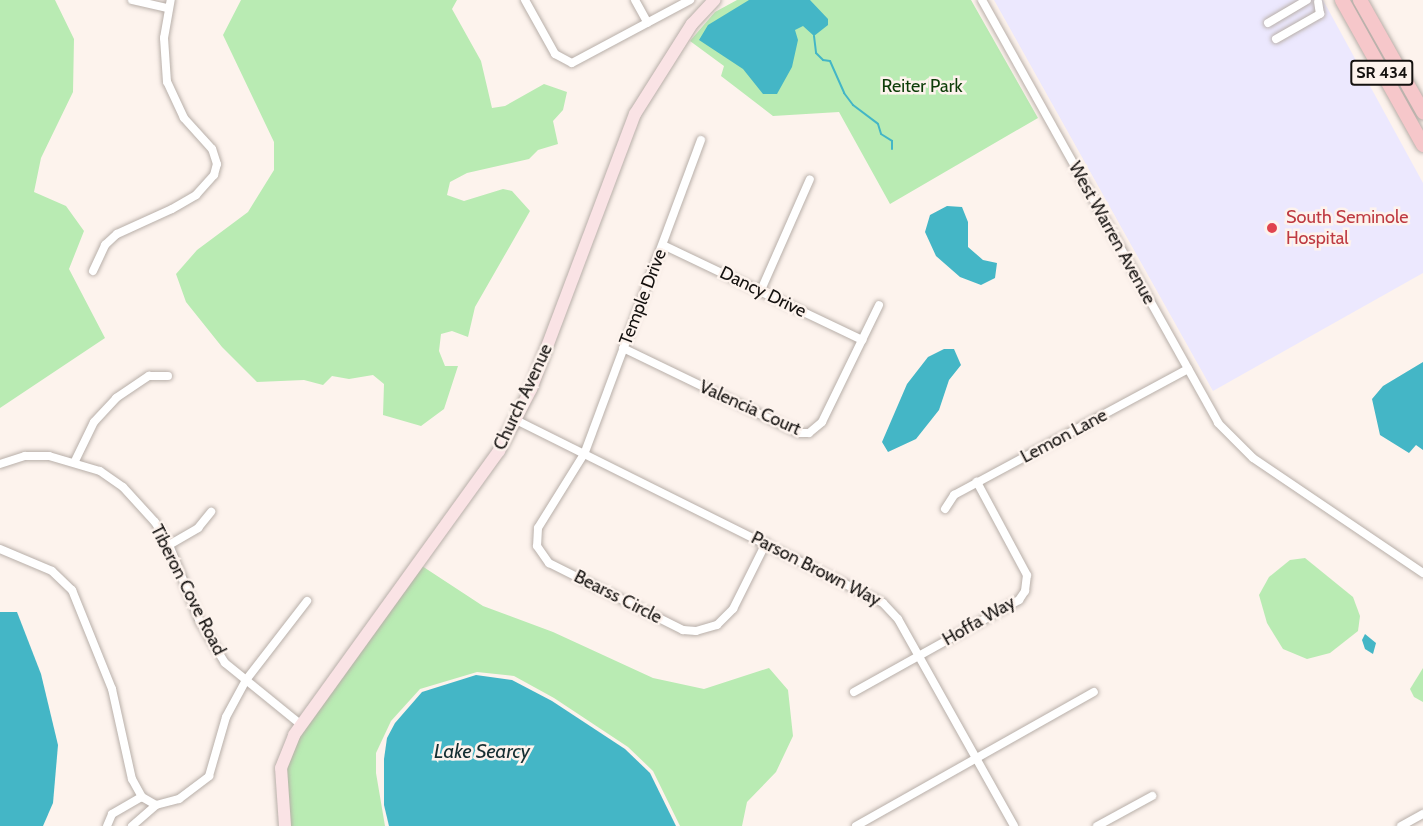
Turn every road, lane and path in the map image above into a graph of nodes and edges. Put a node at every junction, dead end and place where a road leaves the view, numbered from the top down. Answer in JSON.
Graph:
{"nodes":[{"id":1,"x":132,"y":0,"type":"edge"},
{"id":2,"x":525,"y":0,"type":"edge"},
{"id":3,"x":635,"y":0,"type":"edge"},
{"id":4,"x":690,"y":0,"type":"edge"},
{"id":5,"x":714,"y":0,"type":"edge"},
{"id":6,"x":982,"y":0,"type":"edge"},
{"id":7,"x":1307,"y":0,"type":"edge"},
{"id":8,"x":1342,"y":0,"type":"edge"},
{"id":9,"x":1360,"y":0,"type":"edge"},
{"id":10,"x":1318,"y":1,"type":"edge"},
{"id":11,"x":170,"y":4,"type":"edge"},
{"id":12,"x":702,"y":4,"type":"edge"},
{"id":13,"x":648,"y":23,"type":"junction"},
{"id":14,"x":1268,"y":23,"type":"dead end"},
{"id":15,"x":1276,"y":39,"type":"dead end"},
{"id":16,"x":1423,"y":112,"type":"edge"},
{"id":17,"x":701,"y":140,"type":"dead end"},
{"id":18,"x":1423,"y":145,"type":"edge"},
{"id":19,"x":810,"y":179,"type":"dead end"},
{"id":20,"x":663,"y":245,"type":"junction"},
{"id":21,"x":93,"y":271,"type":"dead end"},
{"id":22,"x":761,"y":290,"type":"junction"},
{"id":23,"x":879,"y":305,"type":"dead end"},
{"id":24,"x":862,"y":340,"type":"junction"},
{"id":25,"x":623,"y":348,"type":"junction"},
{"id":26,"x":1188,"y":369,"type":"junction"},
{"id":27,"x":168,"y":376,"type":"dead end"},
{"id":28,"x":516,"y":420,"type":"junction"},
{"id":29,"x":585,"y":454,"type":"junction"},
{"id":30,"x":75,"y":461,"type":"junction"},
{"id":31,"x":0,"y":464,"type":"edge"},
{"id":32,"x":977,"y":482,"type":"junction"},
{"id":33,"x":945,"y":509,"type":"dead end"},
{"id":34,"x":211,"y":512,"type":"dead end"},
{"id":35,"x":765,"y":543,"type":"junction"},
{"id":36,"x":169,"y":545,"type":"junction"},
{"id":37,"x":0,"y":549,"type":"edge"},
{"id":38,"x":1423,"y":573,"type":"edge"},
{"id":39,"x":307,"y":601,"type":"dead end"},
{"id":40,"x":919,"y":656,"type":"junction"},
{"id":41,"x":246,"y":680,"type":"junction"},
{"id":42,"x":854,"y":692,"type":"dead end"},
{"id":43,"x":1094,"y":692,"type":"dead end"},
{"id":44,"x":300,"y":724,"type":"junction"},
{"id":45,"x":976,"y":758,"type":"junction"},
{"id":46,"x":1152,"y":796,"type":"dead end"},
{"id":47,"x":142,"y":797,"type":"junction"},
{"id":48,"x":156,"y":805,"type":"junction"},
{"id":49,"x":1423,"y":814,"type":"edge"},
{"id":50,"x":107,"y":826,"type":"edge"},
{"id":51,"x":132,"y":826,"type":"edge"},
{"id":52,"x":285,"y":826,"type":"edge"},
{"id":53,"x":856,"y":826,"type":"edge"},
{"id":54,"x":1014,"y":826,"type":"edge"},
{"id":55,"x":1097,"y":826,"type":"edge"},
{"id":56,"x":1401,"y":826,"type":"edge"}],
"edges":[{"from":1,"to":11,"type":"street"},
{"from":2,"to":13,"type":"street"},
{"from":3,"to":13,"type":"street"},
{"from":4,"to":13,"type":"street"},
{"from":5,"to":12,"type":"street","name":"Church Avenue"},
{"from":6,"to":26,"type":"street","name":"West Warren Avenue"},
{"from":7,"to":14,"type":"street"},
{"from":8,"to":18,"type":"main road","number":"SR 434"},
{"from":9,"to":16,"type":"main road","number":"SR 434"},
{"from":10,"to":15,"type":"street"},
{"from":11,"to":21,"type":"street"},
{"from":12,"to":28,"type":"street","name":"Church Avenue"},
{"from":17,"to":20,"type":"street","name":"Temple Drive"},
{"from":19,"to":22,"type":"street"},
{"from":20,"to":22,"type":"street","name":"Dancy Drive"},
{"from":20,"to":25,"type":"street","name":"Temple Drive"},
{"from":22,"to":24,"type":"street","name":"Dancy Drive"},
{"from":23,"to":24,"type":"street","name":"Valencia Court"},
{"from":24,"to":25,"type":"street","name":"Valencia Court"},
{"from":25,"to":29,"type":"street","name":"Temple Drive"},
{"from":26,"to":32,"type":"street","name":"Lemon Lane"},
{"from":26,"to":38,"type":"street","name":"West Warren Avenue"},
{"from":27,"to":30,"type":"street"},
{"from":28,"to":29,"type":"street","name":"Parson Brown Way"},
{"from":28,"to":44,"type":"street","name":"Church Avenue"},
{"from":29,"to":35,"type":"street","name":"Parson Brown Way"},
{"from":29,"to":35,"type":"street","name":"Bearss Circle"},
{"from":30,"to":31,"type":"street","name":"Tiberon Cove Road"},
{"from":30,"to":36,"type":"street","name":"Tiberon Cove Road"},
{"from":32,"to":33,"type":"street","name":"Lemon Lane"},
{"from":32,"to":40,"type":"street","name":"Hoffa Way"},
{"from":34,"to":36,"type":"street"},
{"from":35,"to":40,"type":"street","name":"Parson Brown Way"},
{"from":36,"to":41,"type":"street","name":"Tiberon Cove Road"},
{"from":37,"to":47,"type":"street"},
{"from":39,"to":41,"type":"street"},
{"from":40,"to":42,"type":"street"},
{"from":40,"to":45,"type":"street","name":"Parson Brown Way"},
{"from":41,"to":44,"type":"street","name":"Tiberon Cove Road"},
{"from":41,"to":48,"type":"street"},
{"from":43,"to":45,"type":"street"},
{"from":44,"to":52,"type":"street","name":"Church Avenue"},
{"from":45,"to":53,"type":"street"},
{"from":45,"to":54,"type":"street","name":"Parson Brown Way"},
{"from":46,"to":55,"type":"street"},
{"from":47,"to":48,"type":"street"},
{"from":47,"to":50,"type":"street"},
{"from":48,"to":51,"type":"street"},
{"from":49,"to":56,"type":"street"}]}
